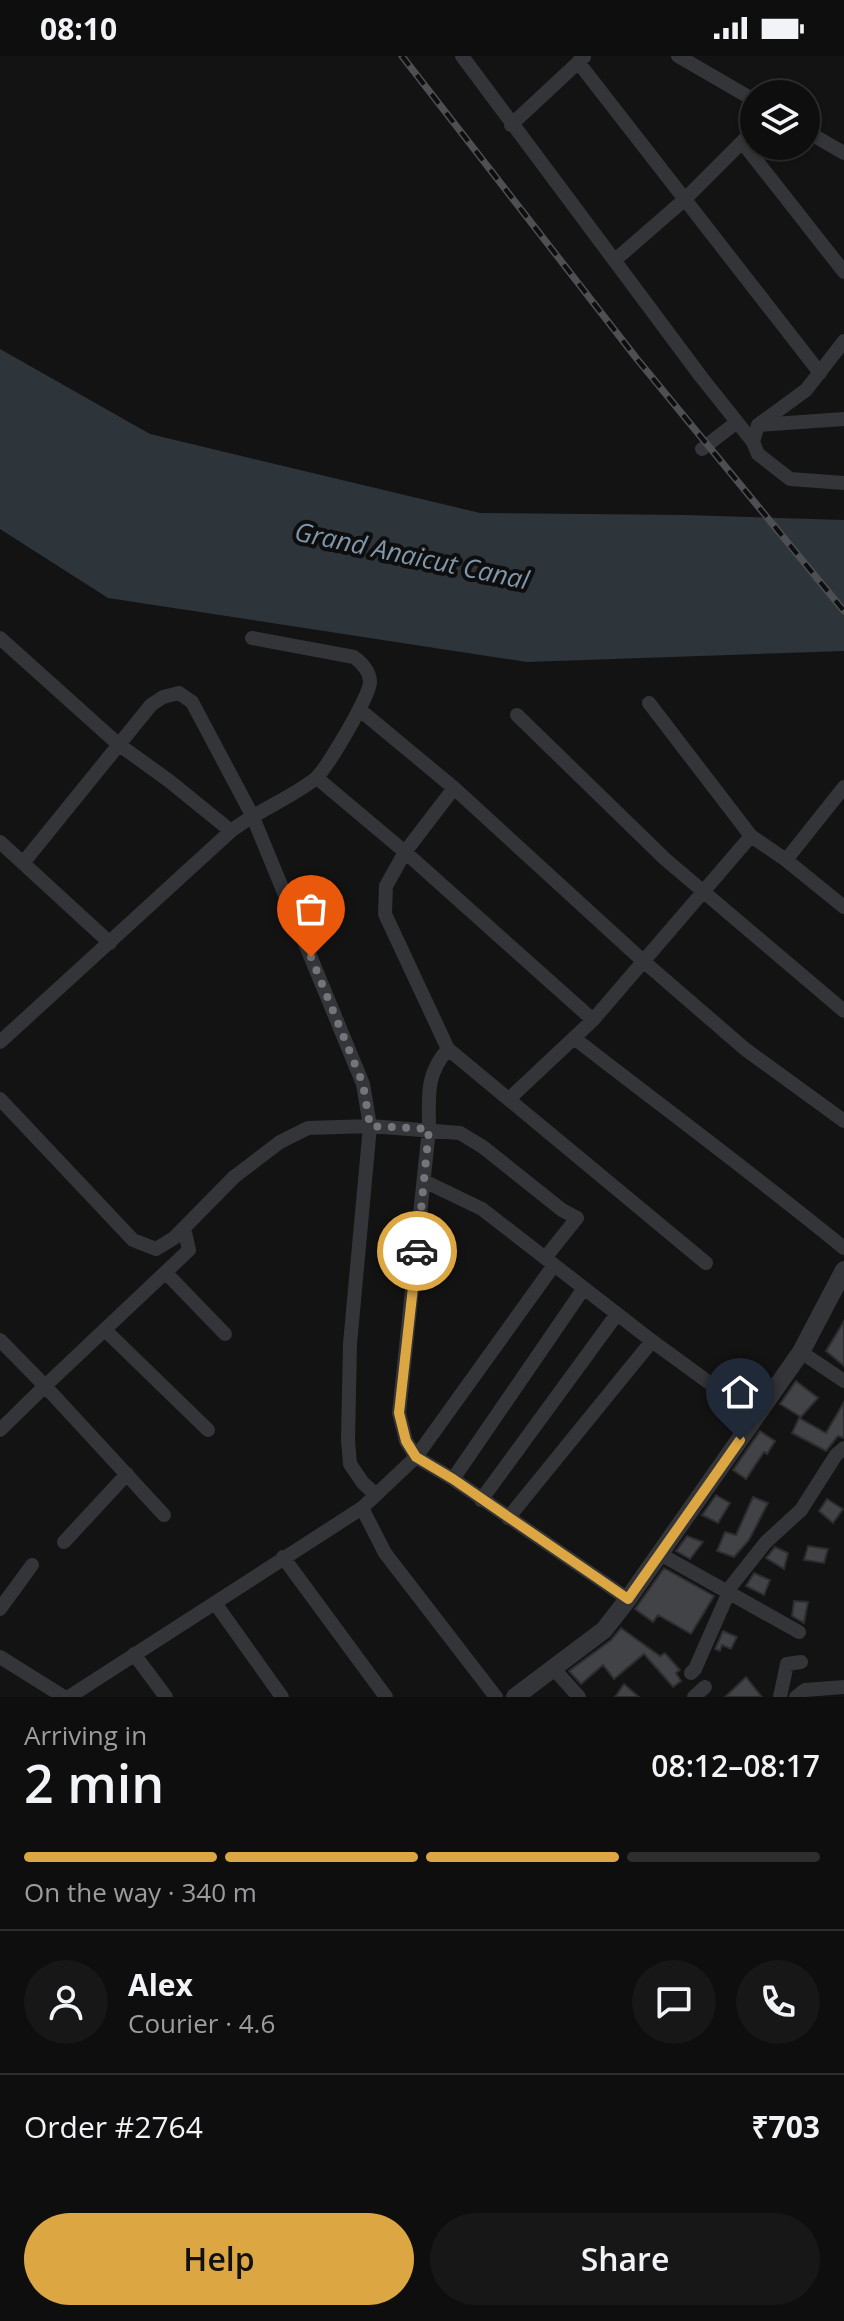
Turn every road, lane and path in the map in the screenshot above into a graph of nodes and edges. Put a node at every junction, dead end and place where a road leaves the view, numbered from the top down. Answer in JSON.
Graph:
{"nodes":[{"id":1,"x":462,"y":56,"type":"edge"},
{"id":2,"x":678,"y":56,"type":"edge"},
{"id":3,"x":582,"y":59,"type":"edge"},
{"id":4,"x":740,"y":92,"type":"edge"},
{"id":5,"x":511,"y":125,"type":"junction"},
{"id":6,"x":820,"y":139,"type":"edge"},
{"id":7,"x":740,"y":144,"type":"edge"},
{"id":8,"x":844,"y":153,"type":"edge"},
{"id":9,"x":756,"y":160,"type":"edge"},
{"id":10,"x":684,"y":200,"type":"junction"},
{"id":11,"x":615,"y":260,"type":"junction"},
{"id":12,"x":844,"y":272,"type":"edge"},
{"id":13,"x":844,"y":341,"type":"edge"},
{"id":14,"x":820,"y":373,"type":"junction"},
{"id":15,"x":844,"y":419,"type":"edge"},
{"id":16,"x":737,"y":422,"type":"junction"},
{"id":17,"x":758,"y":425,"type":"junction"},
{"id":18,"x":753,"y":442,"type":"junction"},
{"id":19,"x":702,"y":449,"type":"dead end"},
{"id":20,"x":844,"y":483,"type":"edge"},
{"id":21,"x":0,"y":638,"type":"edge"},
{"id":22,"x":252,"y":638,"type":"dead end"},
{"id":23,"x":649,"y":703,"type":"dead end"},
{"id":24,"x":360,"y":710,"type":"junction"},
{"id":25,"x":517,"y":715,"type":"dead end"},
{"id":26,"x":118,"y":744,"type":"junction"},
{"id":27,"x":317,"y":778,"type":"junction"},
{"id":28,"x":844,"y":787,"type":"edge"},
{"id":29,"x":454,"y":788,"type":"junction"},
{"id":30,"x":252,"y":815,"type":"junction"},
{"id":31,"x":231,"y":831,"type":"junction"},
{"id":32,"x":751,"y":836,"type":"junction"},
{"id":33,"x":0,"y":842,"type":"edge"},
{"id":34,"x":405,"y":852,"type":"junction"},
{"id":35,"x":786,"y":860,"type":"junction"},
{"id":36,"x":23,"y":863,"type":"junction"},
{"id":37,"x":701,"y":891,"type":"junction"},
{"id":38,"x":844,"y":907,"type":"edge"},
{"id":39,"x":110,"y":943,"type":"junction"},
{"id":40,"x":642,"y":960,"type":"junction"},
{"id":41,"x":844,"y":1011,"type":"edge"},
{"id":42,"x":593,"y":1020,"type":"junction"},
{"id":43,"x":574,"y":1038,"type":"junction"},
{"id":44,"x":0,"y":1042,"type":"edge"},
{"id":45,"x":448,"y":1049,"type":"junction"},
{"id":46,"x":0,"y":1099,"type":"edge"},
{"id":47,"x":509,"y":1099,"type":"junction"},
{"id":48,"x":844,"y":1121,"type":"edge"},
{"id":49,"x":370,"y":1126,"type":"junction"},
{"id":50,"x":429,"y":1129,"type":"junction"},
{"id":51,"x":424,"y":1181,"type":"junction"},
{"id":52,"x":184,"y":1228,"type":"junction"},
{"id":53,"x":844,"y":1248,"type":"edge"},
{"id":54,"x":550,"y":1261,"type":"junction"},
{"id":55,"x":706,"y":1263,"type":"dead end"},
{"id":56,"x":166,"y":1273,"type":"junction"},
{"id":57,"x":843,"y":1276,"type":"edge"},
{"id":58,"x":584,"y":1288,"type":"junction"},
{"id":59,"x":617,"y":1314,"type":"junction"},
{"id":60,"x":105,"y":1330,"type":"junction"},
{"id":61,"x":225,"y":1334,"type":"dead end"},
{"id":62,"x":0,"y":1340,"type":"edge"},
{"id":63,"x":652,"y":1341,"type":"junction"},
{"id":64,"x":801,"y":1352,"type":"junction"},
{"id":65,"x":844,"y":1381,"type":"edge"},
{"id":66,"x":45,"y":1386,"type":"junction"},
{"id":67,"x":756,"y":1417,"type":"junction"},
{"id":68,"x":0,"y":1430,"type":"edge"},
{"id":69,"x":208,"y":1430,"type":"dead end"},
{"id":70,"x":844,"y":1448,"type":"edge"},
{"id":71,"x":416,"y":1457,"type":"junction"},
{"id":72,"x":127,"y":1474,"type":"junction"},
{"id":73,"x":453,"y":1479,"type":"junction"},
{"id":74,"x":376,"y":1495,"type":"junction"},
{"id":75,"x":481,"y":1500,"type":"junction"},
{"id":76,"x":362,"y":1508,"type":"junction"},
{"id":77,"x":164,"y":1515,"type":"dead end"},
{"id":78,"x":508,"y":1518,"type":"junction"},
{"id":79,"x":64,"y":1542,"type":"dead end"},
{"id":80,"x":660,"y":1554,"type":"junction"},
{"id":81,"x":283,"y":1557,"type":"junction"},
{"id":82,"x":32,"y":1565,"type":"dead end"},
{"id":83,"x":728,"y":1593,"type":"junction"},
{"id":84,"x":628,"y":1599,"type":"junction"},
{"id":85,"x":215,"y":1603,"type":"junction"},
{"id":86,"x":0,"y":1609,"type":"edge"},
{"id":87,"x":799,"y":1632,"type":"dead end"},
{"id":88,"x":134,"y":1654,"type":"junction"},
{"id":89,"x":0,"y":1657,"type":"edge"},
{"id":90,"x":801,"y":1662,"type":"dead end"},
{"id":91,"x":553,"y":1668,"type":"junction"},
{"id":92,"x":691,"y":1673,"type":"dead end"},
{"id":93,"x":844,"y":1687,"type":"edge"},
{"id":94,"x":803,"y":1695,"type":"edge"},
{"id":95,"x":67,"y":1697,"type":"edge"},
{"id":96,"x":166,"y":1697,"type":"edge"},
{"id":97,"x":282,"y":1697,"type":"edge"},
{"id":98,"x":386,"y":1697,"type":"edge"},
{"id":99,"x":496,"y":1697,"type":"edge"},
{"id":100,"x":515,"y":1697,"type":"edge"},
{"id":101,"x":579,"y":1697,"type":"edge"},
{"id":102,"x":780,"y":1697,"type":"edge"}],
"edges":[{"from":1,"to":5,"type":"street"},
{"from":2,"to":4,"type":"street"},
{"from":3,"to":5,"type":"street"},
{"from":3,"to":10,"type":"street"},
{"from":5,"to":11,"type":"street"},
{"from":6,"to":8,"type":"street"},
{"from":7,"to":10,"type":"street"},
{"from":9,"to":12,"type":"street"},
{"from":10,"to":11,"type":"street"},
{"from":10,"to":14,"type":"street"},
{"from":11,"to":16,"type":"street"},
{"from":13,"to":14,"type":"street"},
{"from":14,"to":17,"type":"street"},
{"from":15,"to":17,"type":"street"},
{"from":16,"to":18,"type":"street"},
{"from":16,"to":19,"type":"street"},
{"from":17,"to":18,"type":"street"},
{"from":18,"to":20,"type":"street"},
{"from":21,"to":26,"type":"street"},
{"from":22,"to":24,"type":"street"},
{"from":23,"to":32,"type":"street"},
{"from":24,"to":27,"type":"street"},
{"from":24,"to":29,"type":"street"},
{"from":25,"to":37,"type":"street"},
{"from":26,"to":30,"type":"street"},
{"from":26,"to":31,"type":"street"},
{"from":26,"to":36,"type":"street"},
{"from":27,"to":30,"type":"street"},
{"from":27,"to":34,"type":"street"},
{"from":28,"to":35,"type":"street"},
{"from":29,"to":34,"type":"street"},
{"from":29,"to":40,"type":"street"},
{"from":30,"to":31,"type":"street"},
{"from":30,"to":49,"type":"street"},
{"from":31,"to":39,"type":"street"},
{"from":32,"to":35,"type":"street"},
{"from":32,"to":37,"type":"street"},
{"from":33,"to":36,"type":"street"},
{"from":34,"to":42,"type":"street"},
{"from":34,"to":45,"type":"street"},
{"from":35,"to":38,"type":"street"},
{"from":36,"to":39,"type":"street"},
{"from":37,"to":40,"type":"street"},
{"from":37,"to":41,"type":"street"},
{"from":39,"to":44,"type":"street"},
{"from":40,"to":42,"type":"street"},
{"from":40,"to":48,"type":"street"},
{"from":42,"to":43,"type":"street"},
{"from":43,"to":47,"type":"street"},
{"from":43,"to":53,"type":"street"},
{"from":45,"to":47,"type":"street"},
{"from":45,"to":50,"type":"street"},
{"from":46,"to":52,"type":"street"},
{"from":47,"to":55,"type":"street"},
{"from":49,"to":50,"type":"street"},
{"from":49,"to":52,"type":"street"},
{"from":49,"to":74,"type":"street"},
{"from":50,"to":51,"type":"street"},
{"from":50,"to":54,"type":"street"},
{"from":51,"to":54,"type":"street"},
{"from":51,"to":71,"type":"street"},
{"from":52,"to":56,"type":"street"},
{"from":54,"to":58,"type":"street"},
{"from":54,"to":71,"type":"street"},
{"from":56,"to":60,"type":"street"},
{"from":56,"to":61,"type":"street"},
{"from":57,"to":64,"type":"street"},
{"from":58,"to":59,"type":"street"},
{"from":58,"to":73,"type":"street"},
{"from":59,"to":63,"type":"street"},
{"from":59,"to":75,"type":"street"},
{"from":60,"to":66,"type":"street"},
{"from":60,"to":69,"type":"street"},
{"from":62,"to":66,"type":"street"},
{"from":63,"to":67,"type":"street"},
{"from":63,"to":78,"type":"street"},
{"from":64,"to":65,"type":"street"},
{"from":64,"to":67,"type":"street"},
{"from":66,"to":68,"type":"street"},
{"from":66,"to":72,"type":"street"},
{"from":67,"to":80,"type":"street"},
{"from":70,"to":83,"type":"street"},
{"from":71,"to":73,"type":"street"},
{"from":71,"to":74,"type":"street"},
{"from":72,"to":77,"type":"street"},
{"from":72,"to":79,"type":"street"},
{"from":73,"to":75,"type":"street"},
{"from":74,"to":76,"type":"street"},
{"from":75,"to":78,"type":"street"},
{"from":76,"to":81,"type":"street"},
{"from":76,"to":99,"type":"street"},
{"from":78,"to":84,"type":"street"},
{"from":80,"to":83,"type":"street"},
{"from":80,"to":84,"type":"street"},
{"from":81,"to":85,"type":"street"},
{"from":81,"to":98,"type":"street"},
{"from":82,"to":86,"type":"street"},
{"from":83,"to":87,"type":"street"},
{"from":83,"to":92,"type":"street"},
{"from":84,"to":91,"type":"street"},
{"from":85,"to":88,"type":"street"},
{"from":85,"to":97,"type":"street"},
{"from":88,"to":95,"type":"street"},
{"from":88,"to":96,"type":"street"},
{"from":89,"to":95,"type":"street"},
{"from":90,"to":102,"type":"street"},
{"from":91,"to":100,"type":"street"},
{"from":91,"to":101,"type":"street"},
{"from":93,"to":94,"type":"street"}]}
